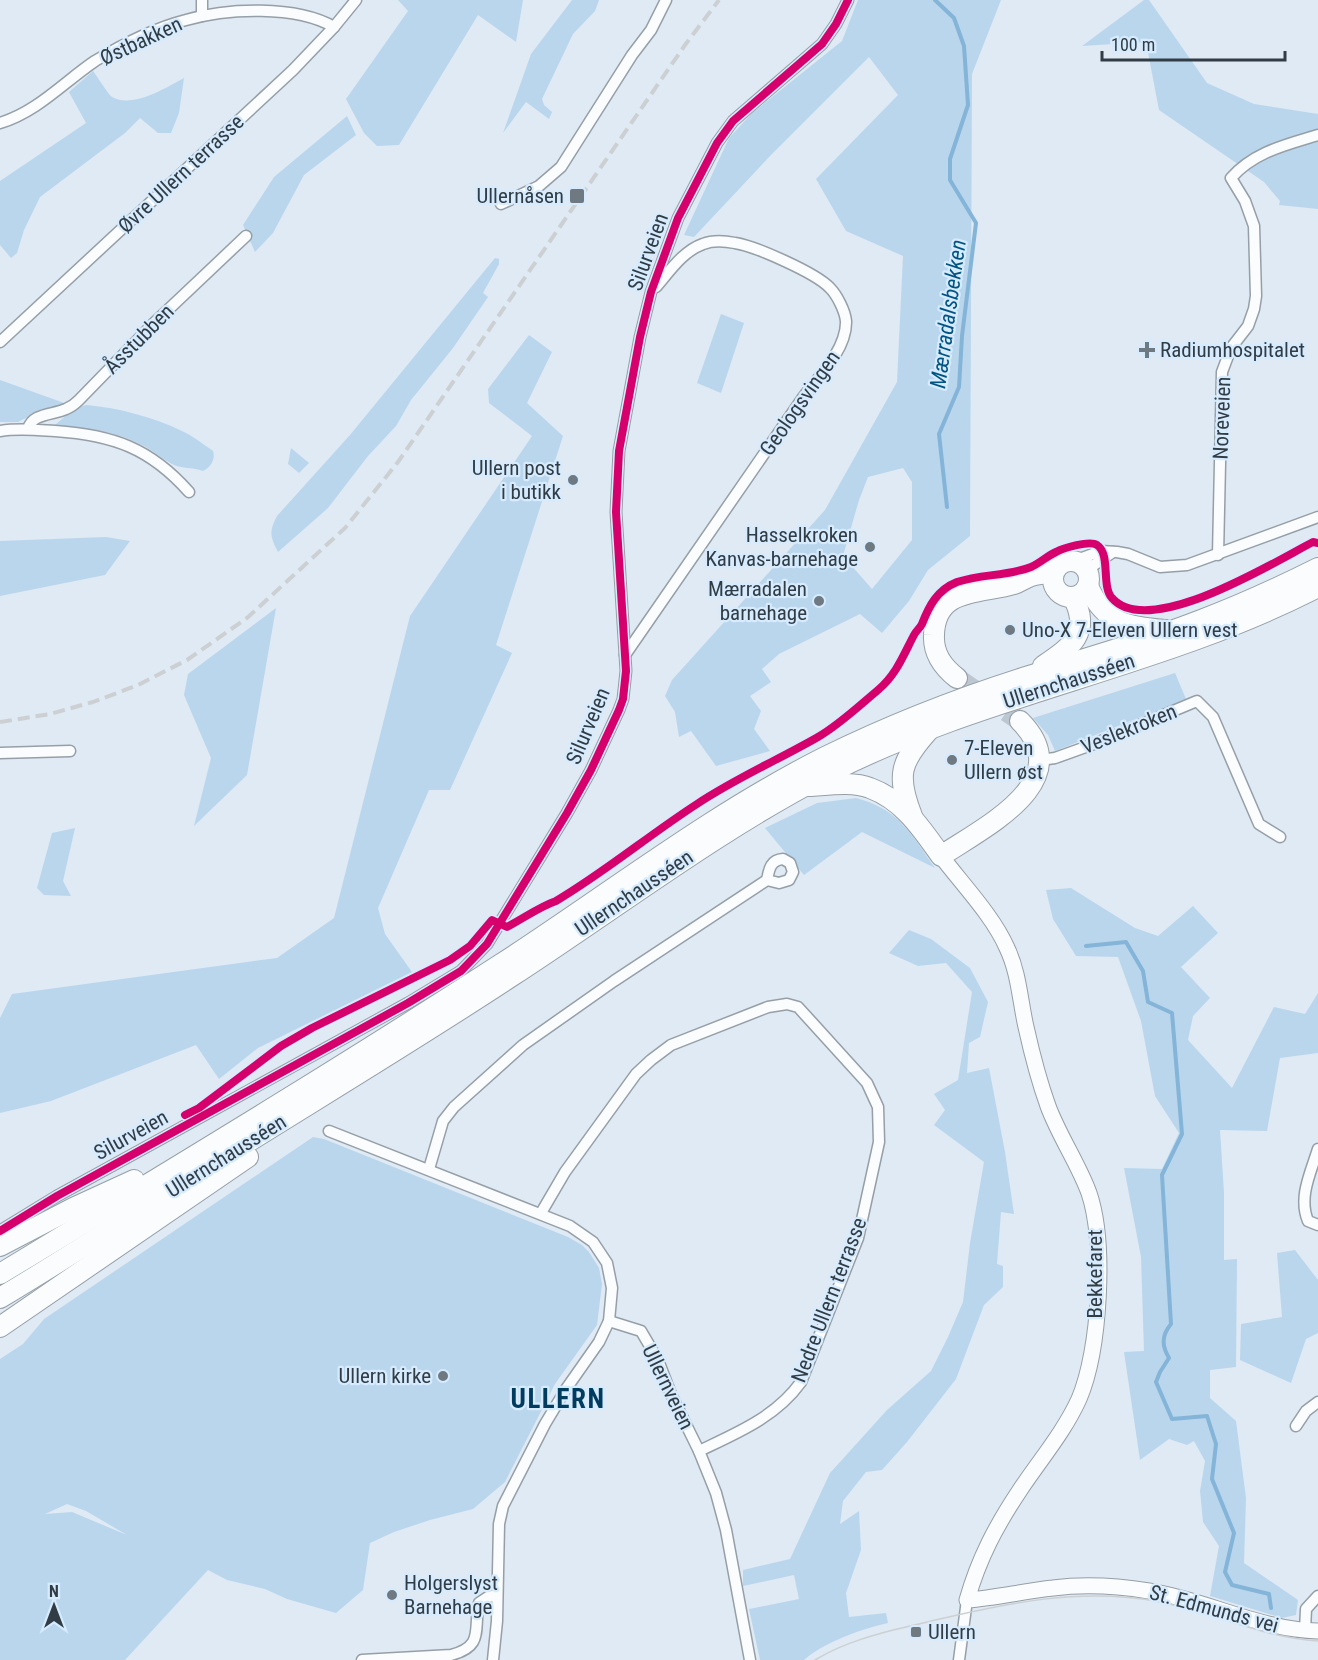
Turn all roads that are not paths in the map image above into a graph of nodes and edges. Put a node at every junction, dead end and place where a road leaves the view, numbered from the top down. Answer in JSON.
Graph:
{"nodes":[{"id":1,"x":202,"y":0,"type":"edge"},
{"id":2,"x":356,"y":0,"type":"edge"},
{"id":3,"x":666,"y":0,"type":"edge"},
{"id":4,"x":848,"y":0,"type":"edge"},
{"id":5,"x":202,"y":16,"type":"junction"},
{"id":6,"x":334,"y":27,"type":"junction"},
{"id":7,"x":0,"y":123,"type":"edge"},
{"id":8,"x":1318,"y":135,"type":"edge"},
{"id":9,"x":501,"y":204,"type":"dead end"},
{"id":10,"x":246,"y":236,"type":"dead end"},
{"id":11,"x":651,"y":292,"type":"junction"},
{"id":12,"x":0,"y":342,"type":"edge"},
{"id":13,"x":28,"y":429,"type":"junction"},
{"id":14,"x":0,"y":431,"type":"edge"},
{"id":15,"x":189,"y":492,"type":"dead end"},
{"id":16,"x":1318,"y":517,"type":"edge"},
{"id":17,"x":1113,"y":552,"type":"junction"},
{"id":18,"x":1218,"y":555,"type":"junction"},
{"id":19,"x":1318,"y":568,"type":"edge"},
{"id":20,"x":1072,"y":580,"type":"junction"},
{"id":21,"x":1318,"y":587,"type":"edge"},
{"id":22,"x":1171,"y":631,"type":"junction"},
{"id":23,"x":625,"y":655,"type":"junction"},
{"id":24,"x":1029,"y":676,"type":"junction"},
{"id":25,"x":957,"y":678,"type":"tunnel mouth"},
{"id":26,"x":1020,"y":721,"type":"tunnel mouth"},
{"id":27,"x":932,"y":728,"type":"junction"},
{"id":28,"x":70,"y":751,"type":"dead end"},
{"id":29,"x":0,"y":753,"type":"edge"},
{"id":30,"x":1040,"y":760,"type":"junction"},
{"id":31,"x":803,"y":786,"type":"junction"},
{"id":32,"x":912,"y":816,"type":"junction"},
{"id":33,"x":1280,"y":837,"type":"dead end"},
{"id":34,"x":941,"y":856,"type":"junction"},
{"id":35,"x":767,"y":880,"type":"dead end"},
{"id":36,"x":345,"y":1083,"type":"junction"},
{"id":37,"x":329,"y":1131,"type":"dead end"},
{"id":38,"x":213,"y":1144,"type":"junction"},
{"id":39,"x":1318,"y":1149,"type":"edge"},
{"id":40,"x":429,"y":1169,"type":"junction"},
{"id":41,"x":542,"y":1214,"type":"junction"},
{"id":42,"x":1318,"y":1225,"type":"edge"},
{"id":43,"x":0,"y":1230,"type":"edge"},
{"id":44,"x":0,"y":1246,"type":"edge"},
{"id":45,"x":0,"y":1274,"type":"edge"},
{"id":46,"x":0,"y":1298,"type":"edge"},
{"id":47,"x":609,"y":1321,"type":"junction"},
{"id":48,"x":0,"y":1327,"type":"edge"},
{"id":49,"x":1318,"y":1402,"type":"edge"},
{"id":50,"x":1296,"y":1426,"type":"dead end"},
{"id":51,"x":699,"y":1451,"type":"junction"},
{"id":52,"x":497,"y":1595,"type":"junction"},
{"id":53,"x":1318,"y":1596,"type":"edge"},
{"id":54,"x":967,"y":1600,"type":"junction"},
{"id":55,"x":1312,"y":1631,"type":"edge"},
{"id":56,"x":362,"y":1660,"type":"edge"},
{"id":57,"x":493,"y":1660,"type":"edge"},
{"id":58,"x":750,"y":1660,"type":"edge"},
{"id":59,"x":960,"y":1660,"type":"edge"}],
"edges":[{"from":1,"to":5,"type":"street"},
{"from":2,"to":6,"type":"street","name":"Øvre Ullern terrasse"},
{"from":3,"to":9,"type":"street"},
{"from":4,"to":11,"type":"street","name":"Silurveien"},
{"from":5,"to":6,"type":"street","name":"Østbakken"},
{"from":5,"to":7,"type":"street","name":"Østbakken"},
{"from":6,"to":12,"type":"street","name":"Øvre Ullern terrasse"},
{"from":8,"to":18,"type":"street","name":"Noreveien"},
{"from":10,"to":13,"type":"street","name":"Åsstubben"},
{"from":11,"to":23,"type":"street","name":"Silurveien"},
{"from":11,"to":23,"type":"street","name":"Geologsvingen"},
{"from":13,"to":14,"type":"street","name":"Åsstubben"},
{"from":13,"to":15,"type":"street","name":"Åsstubben"},
{"from":16,"to":18,"type":"street"},
{"from":17,"to":18,"type":"street"},
{"from":17,"to":20,"type":"street"},
{"from":17,"to":20,"type":"street"},
{"from":19,"to":22,"type":"highway","name":"Ullernchausséen"},
{"from":20,"to":22,"type":"highway"},
{"from":20,"to":24,"type":"highway"},
{"from":20,"to":25,"type":"highway"},
{"from":21,"to":27,"type":"highway","name":"Ullernchausséen"},
{"from":22,"to":24,"type":"highway","name":"Ullernchausséen"},
{"from":23,"to":43,"type":"street","name":"Silurveien"},
{"from":24,"to":38,"type":"highway","name":"Ullernchausséen"},
{"from":26,"to":30,"type":"highway"},
{"from":27,"to":31,"type":"highway","name":"Ullernchausséen"},
{"from":27,"to":32,"type":"highway"},
{"from":28,"to":29,"type":"street"},
{"from":30,"to":33,"type":"street","name":"Veslekroken"},
{"from":30,"to":34,"type":"highway"},
{"from":31,"to":32,"type":"highway"},
{"from":31,"to":36,"type":"highway","name":"Ullernchausséen"},
{"from":32,"to":34,"type":"highway"},
{"from":34,"to":54,"type":"street","name":"Bekkefaret"},
{"from":35,"to":40,"type":"street"},
{"from":36,"to":46,"type":"highway","name":"Ullernchausséen"},
{"from":36,"to":48,"type":"highway"},
{"from":37,"to":40,"type":"street"},
{"from":38,"to":44,"type":"highway"},
{"from":38,"to":45,"type":"highway","name":"Ullernchausséen"},
{"from":39,"to":42,"type":"street"},
{"from":40,"to":41,"type":"street"},
{"from":41,"to":47,"type":"street"},
{"from":41,"to":51,"type":"street","name":"Nedre Ullern terrasse"},
{"from":47,"to":51,"type":"street","name":"Ullernveien"},
{"from":47,"to":52,"type":"street"},
{"from":49,"to":50,"type":"street"},
{"from":51,"to":58,"type":"street","name":"Ullernveien"},
{"from":52,"to":56,"type":"street"},
{"from":52,"to":57,"type":"street"},
{"from":53,"to":55,"type":"street"},
{"from":54,"to":55,"type":"street","name":"St. Edmunds vei"},
{"from":54,"to":59,"type":"street","name":"Bekkefaret"}]}
